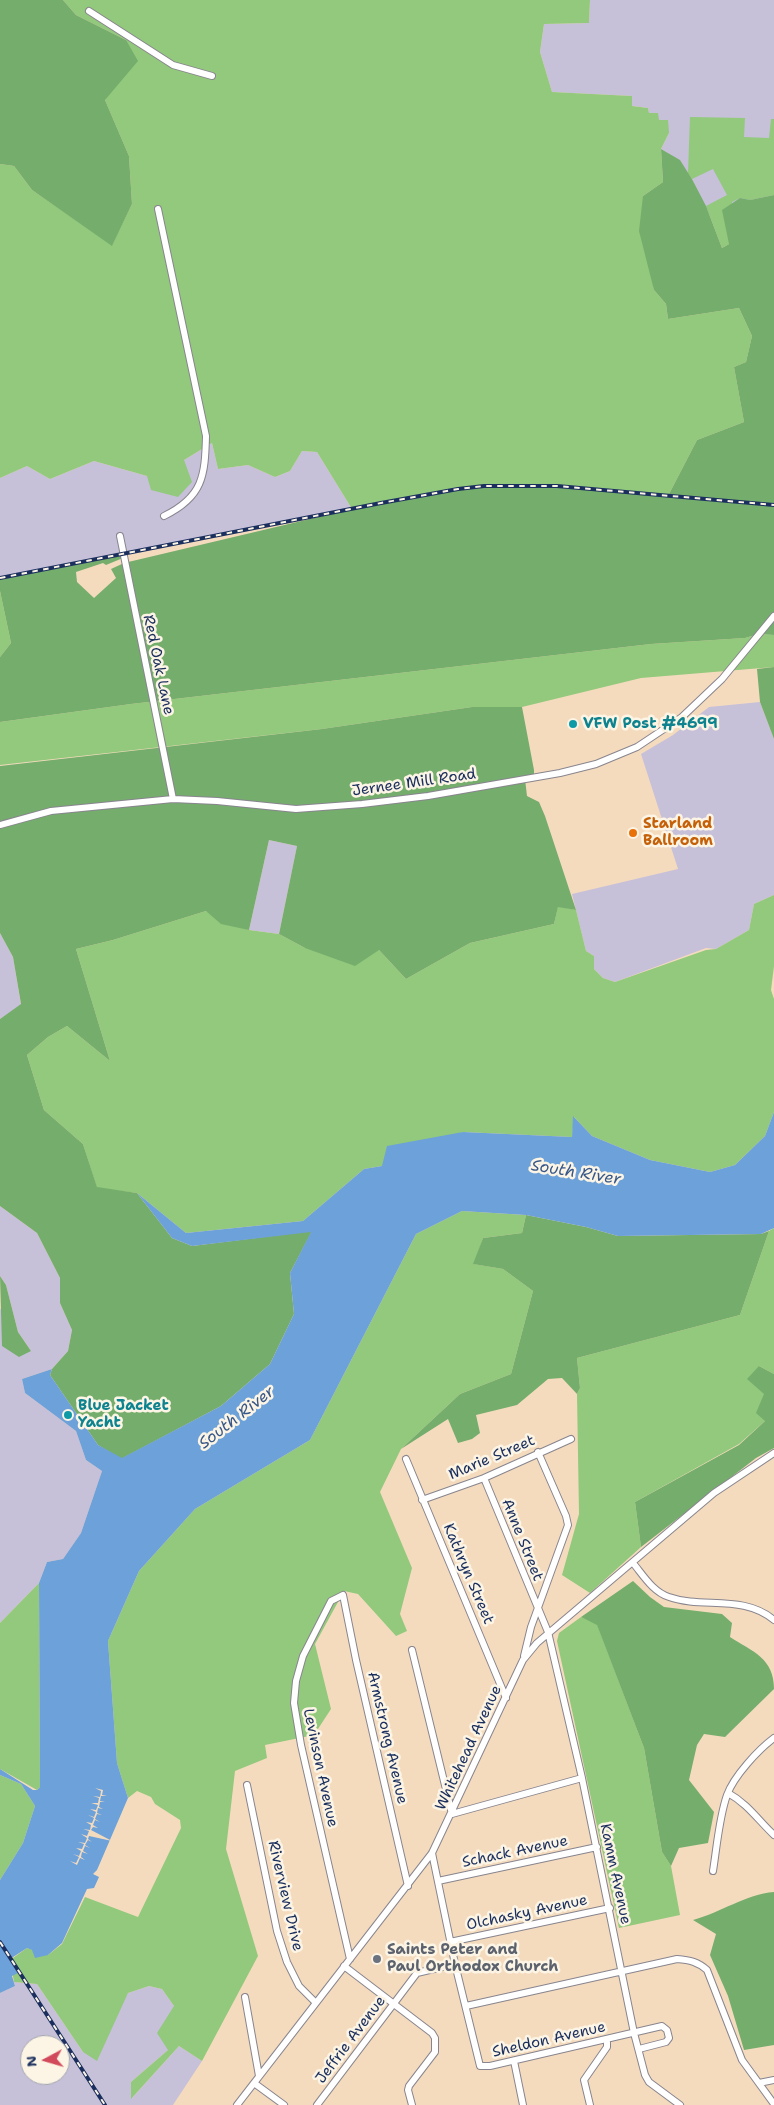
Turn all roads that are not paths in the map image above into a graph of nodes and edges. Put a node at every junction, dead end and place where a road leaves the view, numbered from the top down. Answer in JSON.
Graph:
{"nodes":[{"id":1,"x":89,"y":11,"type":"dead end"},
{"id":2,"x":212,"y":76,"type":"dead end"},
{"id":3,"x":158,"y":209,"type":"dead end"},
{"id":4,"x":164,"y":516,"type":"dead end"},
{"id":5,"x":120,"y":536,"type":"dead end"},
{"id":6,"x":774,"y":616,"type":"edge"},
{"id":7,"x":173,"y":799,"type":"junction"},
{"id":8,"x":0,"y":825,"type":"edge"},
{"id":9,"x":571,"y":1439,"type":"dead end"},
{"id":10,"x":538,"y":1452,"type":"junction"},
{"id":11,"x":774,"y":1452,"type":"edge"},
{"id":12,"x":406,"y":1459,"type":"dead end"},
{"id":13,"x":484,"y":1478,"type":"junction"},
{"id":14,"x":422,"y":1500,"type":"junction"},
{"id":15,"x":633,"y":1563,"type":"junction"},
{"id":16,"x":344,"y":1595,"type":"joint"},
{"id":17,"x":538,"y":1611,"type":"junction"},
{"id":18,"x":774,"y":1620,"type":"edge"},
{"id":19,"x":548,"y":1632,"type":"junction"},
{"id":20,"x":412,"y":1650,"type":"dead end"},
{"id":21,"x":523,"y":1660,"type":"junction"},
{"id":22,"x":506,"y":1698,"type":"junction"},
{"id":23,"x":774,"y":1738,"type":"edge"},
{"id":24,"x":582,"y":1778,"type":"junction"},
{"id":25,"x":247,"y":1785,"type":"dead end"},
{"id":26,"x":728,"y":1794,"type":"junction"},
{"id":27,"x":452,"y":1814,"type":"junction"},
{"id":28,"x":774,"y":1835,"type":"edge"},
{"id":29,"x":597,"y":1847,"type":"junction"},
{"id":30,"x":432,"y":1853,"type":"junction"},
{"id":31,"x":713,"y":1871,"type":"dead end"},
{"id":32,"x":438,"y":1881,"type":"junction"},
{"id":33,"x":408,"y":1886,"type":"junction"},
{"id":34,"x":610,"y":1908,"type":"junction"},
{"id":35,"x":450,"y":1942,"type":"junction"},
{"id":36,"x":350,"y":1959,"type":"junction"},
{"id":37,"x":454,"y":1964,"type":"junction"},
{"id":38,"x":344,"y":1966,"type":"junction"},
{"id":39,"x":622,"y":1972,"type":"junction"},
{"id":40,"x":245,"y":1997,"type":"dead end"},
{"id":41,"x":316,"y":2003,"type":"junction"},
{"id":42,"x":394,"y":2004,"type":"junction"},
{"id":43,"x":466,"y":2006,"type":"junction"},
{"id":44,"x":634,"y":2033,"type":"junction"},
{"id":45,"x":607,"y":2040,"type":"junction"},
{"id":46,"x":638,"y":2048,"type":"junction"},
{"id":47,"x":514,"y":2061,"type":"junction"},
{"id":48,"x":260,"y":2076,"type":"junction"},
{"id":49,"x":774,"y":2080,"type":"edge"},
{"id":50,"x":254,"y":2083,"type":"junction"},
{"id":51,"x":759,"y":2083,"type":"junction"},
{"id":52,"x":774,"y":2104,"type":"edge"},
{"id":53,"x":237,"y":2105,"type":"edge"},
{"id":54,"x":284,"y":2105,"type":"edge"},
{"id":55,"x":317,"y":2105,"type":"edge"},
{"id":56,"x":412,"y":2105,"type":"edge"},
{"id":57,"x":523,"y":2105,"type":"edge"},
{"id":58,"x":590,"y":2105,"type":"edge"},
{"id":59,"x":680,"y":2105,"type":"edge"}],
"edges":[{"from":1,"to":2,"type":"street"},
{"from":3,"to":4,"type":"street"},
{"from":5,"to":7,"type":"street","name":"Red Oak Lane"},
{"from":6,"to":7,"type":"street","name":"Jernee Mill Road"},
{"from":7,"to":8,"type":"street","name":"Jernee Mill Road"},
{"from":9,"to":10,"type":"street","name":"Marie Street"},
{"from":10,"to":13,"type":"street","name":"Marie Street"},
{"from":10,"to":17,"type":"street"},
{"from":11,"to":15,"type":"street","name":"Whitehead Avenue"},
{"from":12,"to":14,"type":"street","name":"Kathryn Street"},
{"from":13,"to":14,"type":"street","name":"Marie Street"},
{"from":13,"to":17,"type":"street","name":"Anne Street"},
{"from":14,"to":22,"type":"street","name":"Kathryn Street"},
{"from":15,"to":18,"type":"street"},
{"from":15,"to":19,"type":"street","name":"Whitehead Avenue"},
{"from":16,"to":33,"type":"street","name":"Armstrong Avenue"},
{"from":16,"to":36,"type":"street","name":"Levinson Avenue"},
{"from":17,"to":19,"type":"street","name":"Anne Street"},
{"from":17,"to":21,"type":"street"},
{"from":19,"to":21,"type":"street","name":"Whitehead Avenue"},
{"from":19,"to":24,"type":"street","name":"Kamm Avenue"},
{"from":20,"to":27,"type":"street"},
{"from":21,"to":22,"type":"street","name":"Whitehead Avenue"},
{"from":22,"to":27,"type":"street","name":"Whitehead Avenue"},
{"from":23,"to":26,"type":"street"},
{"from":24,"to":27,"type":"street"},
{"from":24,"to":29,"type":"street","name":"Kamm Avenue"},
{"from":25,"to":41,"type":"street","name":"Riverview Drive"},
{"from":26,"to":28,"type":"street"},
{"from":26,"to":31,"type":"street"},
{"from":27,"to":30,"type":"street","name":"Whitehead Avenue"},
{"from":29,"to":32,"type":"street","name":"Schack Avenue"},
{"from":29,"to":34,"type":"street","name":"Kamm Avenue"},
{"from":30,"to":32,"type":"street"},
{"from":30,"to":33,"type":"street","name":"Whitehead Avenue"},
{"from":32,"to":35,"type":"street"},
{"from":33,"to":36,"type":"street","name":"Whitehead Avenue"},
{"from":34,"to":35,"type":"street","name":"Olchasky Avenue"},
{"from":34,"to":39,"type":"street","name":"Kamm Avenue"},
{"from":35,"to":37,"type":"street"},
{"from":36,"to":38,"type":"street","name":"Whitehead Avenue"},
{"from":37,"to":42,"type":"street","name":"Jeffrie Avenue"},
{"from":37,"to":43,"type":"street"},
{"from":38,"to":41,"type":"street","name":"Whitehead Avenue"},
{"from":38,"to":42,"type":"street"},
{"from":39,"to":43,"type":"street"},
{"from":39,"to":44,"type":"street","name":"Kamm Avenue"},
{"from":39,"to":51,"type":"street"},
{"from":40,"to":48,"type":"street"},
{"from":41,"to":48,"type":"street","name":"Whitehead Avenue"},
{"from":42,"to":55,"type":"street","name":"Jeffrie Avenue"},
{"from":42,"to":56,"type":"street"},
{"from":43,"to":47,"type":"street","name":"Sheldon Avenue"},
{"from":44,"to":45,"type":"street","name":"Sheldon Avenue"},
{"from":44,"to":46,"type":"street","name":"Kamm Avenue"},
{"from":44,"to":46,"type":"street","name":"Sheldon Avenue"},
{"from":45,"to":47,"type":"street","name":"Sheldon Avenue"},
{"from":45,"to":58,"type":"street"},
{"from":46,"to":59,"type":"street","name":"Kamm Avenue"},
{"from":47,"to":57,"type":"street"},
{"from":48,"to":50,"type":"street","name":"Whitehead Avenue"},
{"from":49,"to":51,"type":"street"},
{"from":50,"to":53,"type":"street","name":"Whitehead Avenue"},
{"from":50,"to":54,"type":"street"},
{"from":51,"to":52,"type":"street"}]}
